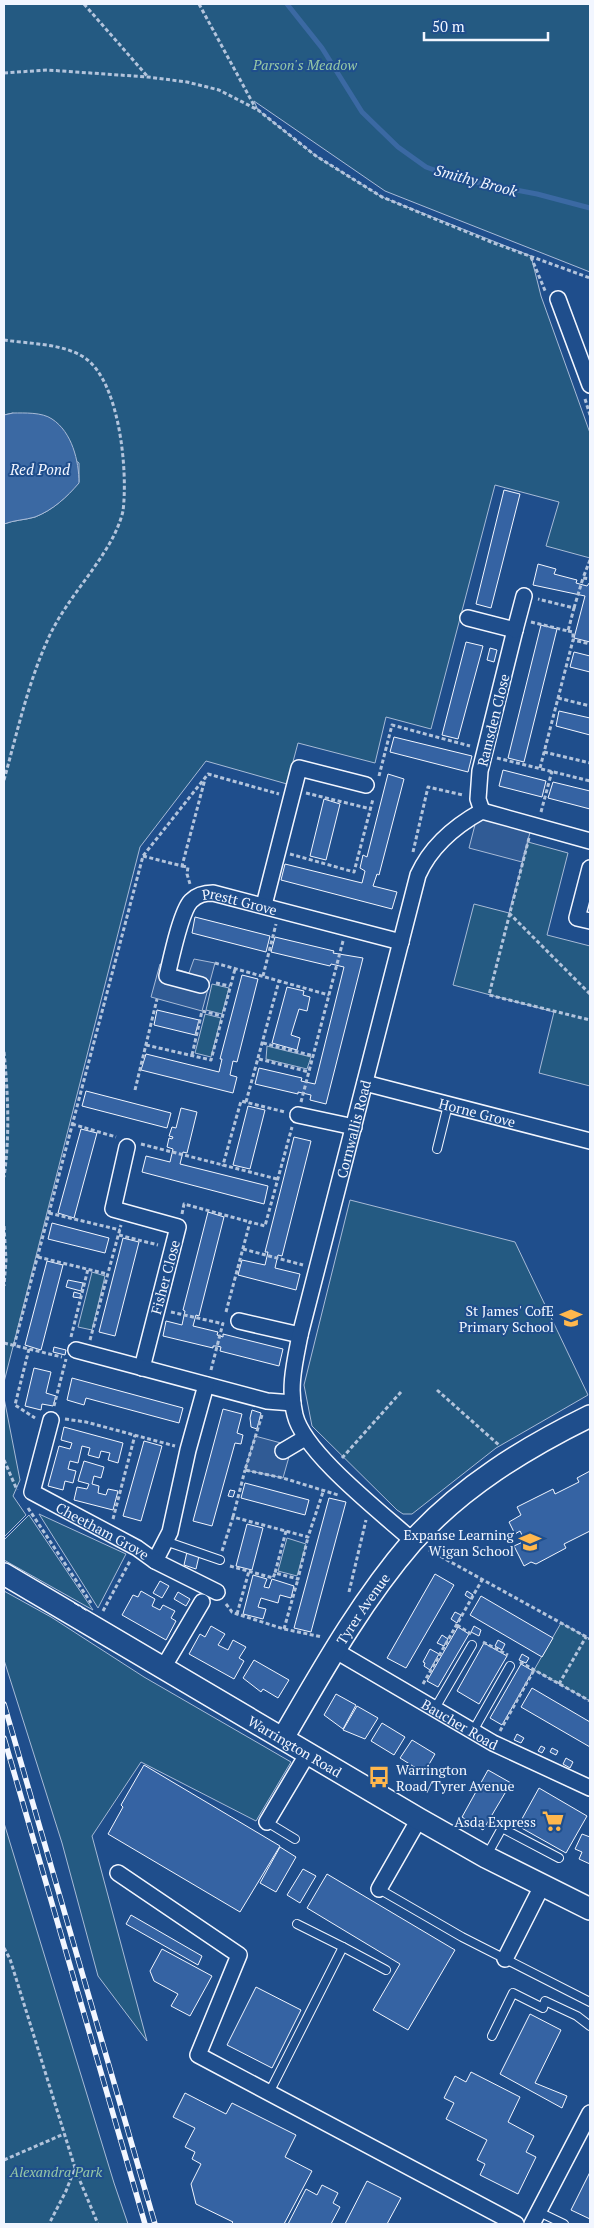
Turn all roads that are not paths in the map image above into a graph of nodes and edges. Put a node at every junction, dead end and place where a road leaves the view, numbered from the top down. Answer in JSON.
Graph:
{"nodes":[{"id":1,"x":558,"y":299,"type":"dead end"},
{"id":2,"x":590,"y":385,"type":"edge"},
{"id":3,"x":524,"y":596,"type":"road end"},
{"id":4,"x":468,"y":618,"type":"dead end"},
{"id":5,"x":517,"y":624,"type":"junction"},
{"id":6,"x":366,"y":785,"type":"dead end"},
{"id":7,"x":480,"y":805,"type":"junction"},
{"id":8,"x":590,"y":841,"type":"edge"},
{"id":9,"x":590,"y":868,"type":"edge"},
{"id":10,"x":264,"y":905,"type":"junction"},
{"id":11,"x":590,"y":921,"type":"edge"},
{"id":12,"x":401,"y":942,"type":"junction"},
{"id":13,"x":205,"y":983,"type":"road end"},
{"id":14,"x":365,"y":1083,"type":"junction"},
{"id":15,"x":448,"y":1105,"type":"junction"},
{"id":16,"x":298,"y":1115,"type":"road end"},
{"id":17,"x":354,"y":1127,"type":"junction"},
{"id":18,"x":590,"y":1141,"type":"edge"},
{"id":19,"x":128,"y":1142,"type":"road end"},
{"id":20,"x":437,"y":1149,"type":"dead end"},
{"id":21,"x":239,"y":1321,"type":"road end"},
{"id":22,"x":300,"y":1335,"type":"junction"},
{"id":23,"x":73,"y":1351,"type":"road end"},
{"id":24,"x":142,"y":1368,"type":"junction"},
{"id":25,"x":206,"y":1385,"type":"junction"},
{"id":26,"x":293,"y":1403,"type":"junction"},
{"id":27,"x":590,"y":1416,"type":"edge"},
{"id":28,"x":50,"y":1423,"type":"road end"},
{"id":29,"x":305,"y":1438,"type":"junction"},
{"id":30,"x":283,"y":1452,"type":"dead end"},
{"id":31,"x":165,"y":1541,"type":"junction"},
{"id":32,"x":413,"y":1541,"type":"junction"},
{"id":33,"x":220,"y":1560,"type":"road end"},
{"id":34,"x":155,"y":1561,"type":"junction"},
{"id":35,"x":4,"y":1574,"type":"edge"},
{"id":36,"x":217,"y":1592,"type":"road end"},
{"id":37,"x":202,"y":1602,"type":"dead end"},
{"id":38,"x":472,"y":1646,"type":"dead end"},
{"id":39,"x":336,"y":1651,"type":"junction"},
{"id":40,"x":510,"y":1666,"type":"dead end"},
{"id":41,"x":163,"y":1668,"type":"junction"},
{"id":42,"x":434,"y":1710,"type":"junction"},
{"id":43,"x":473,"y":1731,"type":"junction"},
{"id":44,"x":284,"y":1738,"type":"junction"},
{"id":45,"x":308,"y":1753,"type":"junction"},
{"id":46,"x":590,"y":1788,"type":"edge"},
{"id":47,"x":419,"y":1820,"type":"junction"},
{"id":48,"x":267,"y":1822,"type":"joint"},
{"id":49,"x":295,"y":1839,"type":"dead end"},
{"id":50,"x":486,"y":1857,"type":"junction"},
{"id":51,"x":559,"y":1858,"type":"dead end"},
{"id":52,"x":118,"y":1873,"type":"dead end"},
{"id":53,"x":542,"y":1886,"type":"junction"},
{"id":54,"x":379,"y":1888,"type":"joint"},
{"id":55,"x":590,"y":1909,"type":"edge"},
{"id":56,"x":297,"y":1924,"type":"dead end"},
{"id":57,"x":343,"y":1947,"type":"junction"},
{"id":58,"x":505,"y":1959,"type":"junction"},
{"id":59,"x":386,"y":1970,"type":"dead end"},
{"id":60,"x":590,"y":2002,"type":"edge"},
{"id":61,"x":590,"y":2026,"type":"edge"},
{"id":62,"x":492,"y":2036,"type":"dead end"},
{"id":63,"x":269,"y":2093,"type":"junction"},
{"id":64,"x":590,"y":2113,"type":"edge"},
{"id":65,"x":535,"y":2218,"type":"edge"},
{"id":66,"x":516,"y":2224,"type":"edge"},
{"id":67,"x":564,"y":2224,"type":"edge"}],
"edges":[{"from":1,"to":2,"type":"street"},
{"from":3,"to":5,"type":"street","name":"Ramsden Close"},
{"from":4,"to":5,"type":"street"},
{"from":5,"to":7,"type":"street","name":"Ramsden Close"},
{"from":6,"to":10,"type":"street"},
{"from":7,"to":8,"type":"street"},
{"from":7,"to":12,"type":"street","name":"Cornwallis Road"},
{"from":9,"to":11,"type":"street"},
{"from":10,"to":12,"type":"street","name":"Prestt Grove"},
{"from":10,"to":13,"type":"street","name":"Prestt Grove"},
{"from":12,"to":14,"type":"street","name":"Cornwallis Road"},
{"from":14,"to":15,"type":"street","name":"Horne Grove"},
{"from":14,"to":17,"type":"street","name":"Cornwallis Road"},
{"from":15,"to":18,"type":"street","name":"Horne Grove"},
{"from":15,"to":20,"type":"lane"},
{"from":16,"to":17,"type":"street"},
{"from":17,"to":22,"type":"street","name":"Cornwallis Road"},
{"from":19,"to":24,"type":"street","name":"Fisher Close"},
{"from":21,"to":22,"type":"street"},
{"from":22,"to":26,"type":"street","name":"Cornwallis Road"},
{"from":23,"to":24,"type":"street"},
{"from":24,"to":25,"type":"street"},
{"from":25,"to":26,"type":"street"},
{"from":25,"to":31,"type":"street","name":"Cheetham Grove"},
{"from":26,"to":29,"type":"street","name":"Cornwallis Road"},
{"from":27,"to":32,"type":"main road","name":"Tyrer Avenue"},
{"from":28,"to":34,"type":"street","name":"Cheetham Grove"},
{"from":29,"to":30,"type":"street"},
{"from":29,"to":32,"type":"street","name":"Cornwallis Road"},
{"from":31,"to":33,"type":"lane"},
{"from":31,"to":34,"type":"street","name":"Cheetham Grove"},
{"from":32,"to":39,"type":"main road","name":"Tyrer Avenue"},
{"from":34,"to":36,"type":"street"},
{"from":35,"to":41,"type":"main road","name":"Warrington Road"},
{"from":37,"to":41,"type":"street"},
{"from":38,"to":42,"type":"lane"},
{"from":39,"to":42,"type":"street","name":"Baucher Road"},
{"from":39,"to":44,"type":"main road","name":"Tyrer Avenue"},
{"from":40,"to":43,"type":"lane"},
{"from":41,"to":44,"type":"main road","name":"Warrington Road"},
{"from":42,"to":43,"type":"street","name":"Baucher Road"},
{"from":43,"to":46,"type":"street","name":"Baucher Road"},
{"from":44,"to":45,"type":"main road","name":"Warrington Road"},
{"from":45,"to":47,"type":"main road","name":"Warrington Road"},
{"from":45,"to":48,"type":"street"},
{"from":47,"to":50,"type":"main road","name":"Warrington Road"},
{"from":47,"to":54,"type":"street"},
{"from":48,"to":49,"type":"lane"},
{"from":50,"to":51,"type":"lane"},
{"from":50,"to":53,"type":"main road","name":"Warrington Road"},
{"from":52,"to":63,"type":"street"},
{"from":53,"to":55,"type":"main road","name":"Warrington Road"},
{"from":53,"to":58,"type":"street"},
{"from":54,"to":58,"type":"lane"},
{"from":56,"to":57,"type":"lane"},
{"from":57,"to":59,"type":"lane"},
{"from":57,"to":63,"type":"lane"},
{"from":58,"to":60,"type":"lane"},
{"from":61,"to":62,"type":"lane"},
{"from":63,"to":66,"type":"street"},
{"from":64,"to":65,"type":"street"},
{"from":65,"to":67,"type":"lane"}]}
